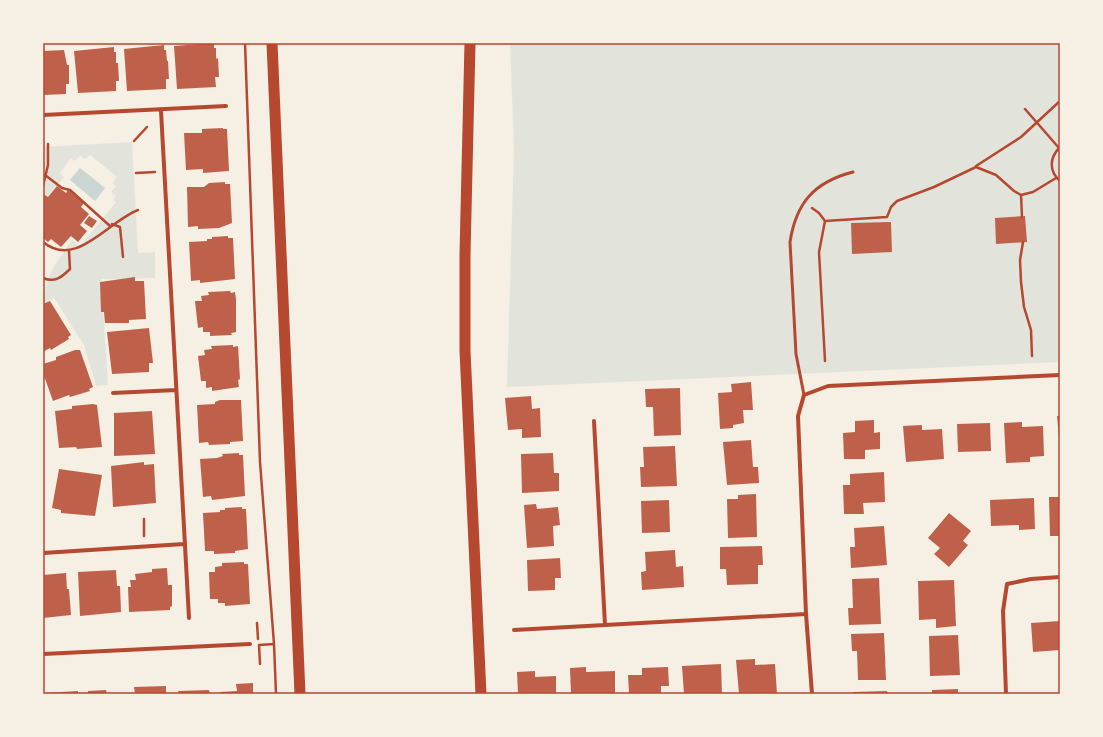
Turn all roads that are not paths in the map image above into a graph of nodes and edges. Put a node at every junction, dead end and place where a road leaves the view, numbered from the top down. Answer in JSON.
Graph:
{"nodes":[{"id":1,"x":272,"y":43,"type":"edge"},
{"id":2,"x":470,"y":43,"type":"edge"},
{"id":3,"x":226,"y":106,"type":"dead end"},
{"id":4,"x":161,"y":111,"type":"junction"},
{"id":5,"x":43,"y":116,"type":"edge"},
{"id":6,"x":853,"y":172,"type":"dead end"},
{"id":7,"x":1060,"y":375,"type":"edge"},
{"id":8,"x":176,"y":390,"type":"junction"},
{"id":9,"x":113,"y":393,"type":"dead end"},
{"id":10,"x":804,"y":395,"type":"junction"},
{"id":11,"x":594,"y":421,"type":"dead end"},
{"id":12,"x":184,"y":544,"type":"junction"},
{"id":13,"x":43,"y":553,"type":"edge"},
{"id":14,"x":1060,"y":577,"type":"edge"},
{"id":15,"x":806,"y":614,"type":"junction"},
{"id":16,"x":188,"y":618,"type":"dead end"},
{"id":17,"x":605,"y":625,"type":"junction"},
{"id":18,"x":514,"y":630,"type":"dead end"},
{"id":19,"x":250,"y":644,"type":"dead end"},
{"id":20,"x":43,"y":654,"type":"edge"},
{"id":21,"x":300,"y":694,"type":"edge"},
{"id":22,"x":481,"y":694,"type":"edge"},
{"id":23,"x":812,"y":694,"type":"edge"},
{"id":24,"x":1006,"y":694,"type":"edge"}],
"edges":[{"from":1,"to":21,"type":"highway"},
{"from":2,"to":22,"type":"highway"},
{"from":3,"to":4,"type":"street"},
{"from":4,"to":5,"type":"street"},
{"from":4,"to":8,"type":"street"},
{"from":6,"to":10,"type":"lane"},
{"from":7,"to":10,"type":"street"},
{"from":8,"to":9,"type":"street"},
{"from":8,"to":12,"type":"street"},
{"from":10,"to":15,"type":"street"},
{"from":11,"to":17,"type":"street"},
{"from":12,"to":13,"type":"street"},
{"from":12,"to":16,"type":"street"},
{"from":14,"to":24,"type":"street"},
{"from":15,"to":17,"type":"street"},
{"from":15,"to":23,"type":"street"},
{"from":17,"to":18,"type":"street"},
{"from":19,"to":20,"type":"street"}]}
